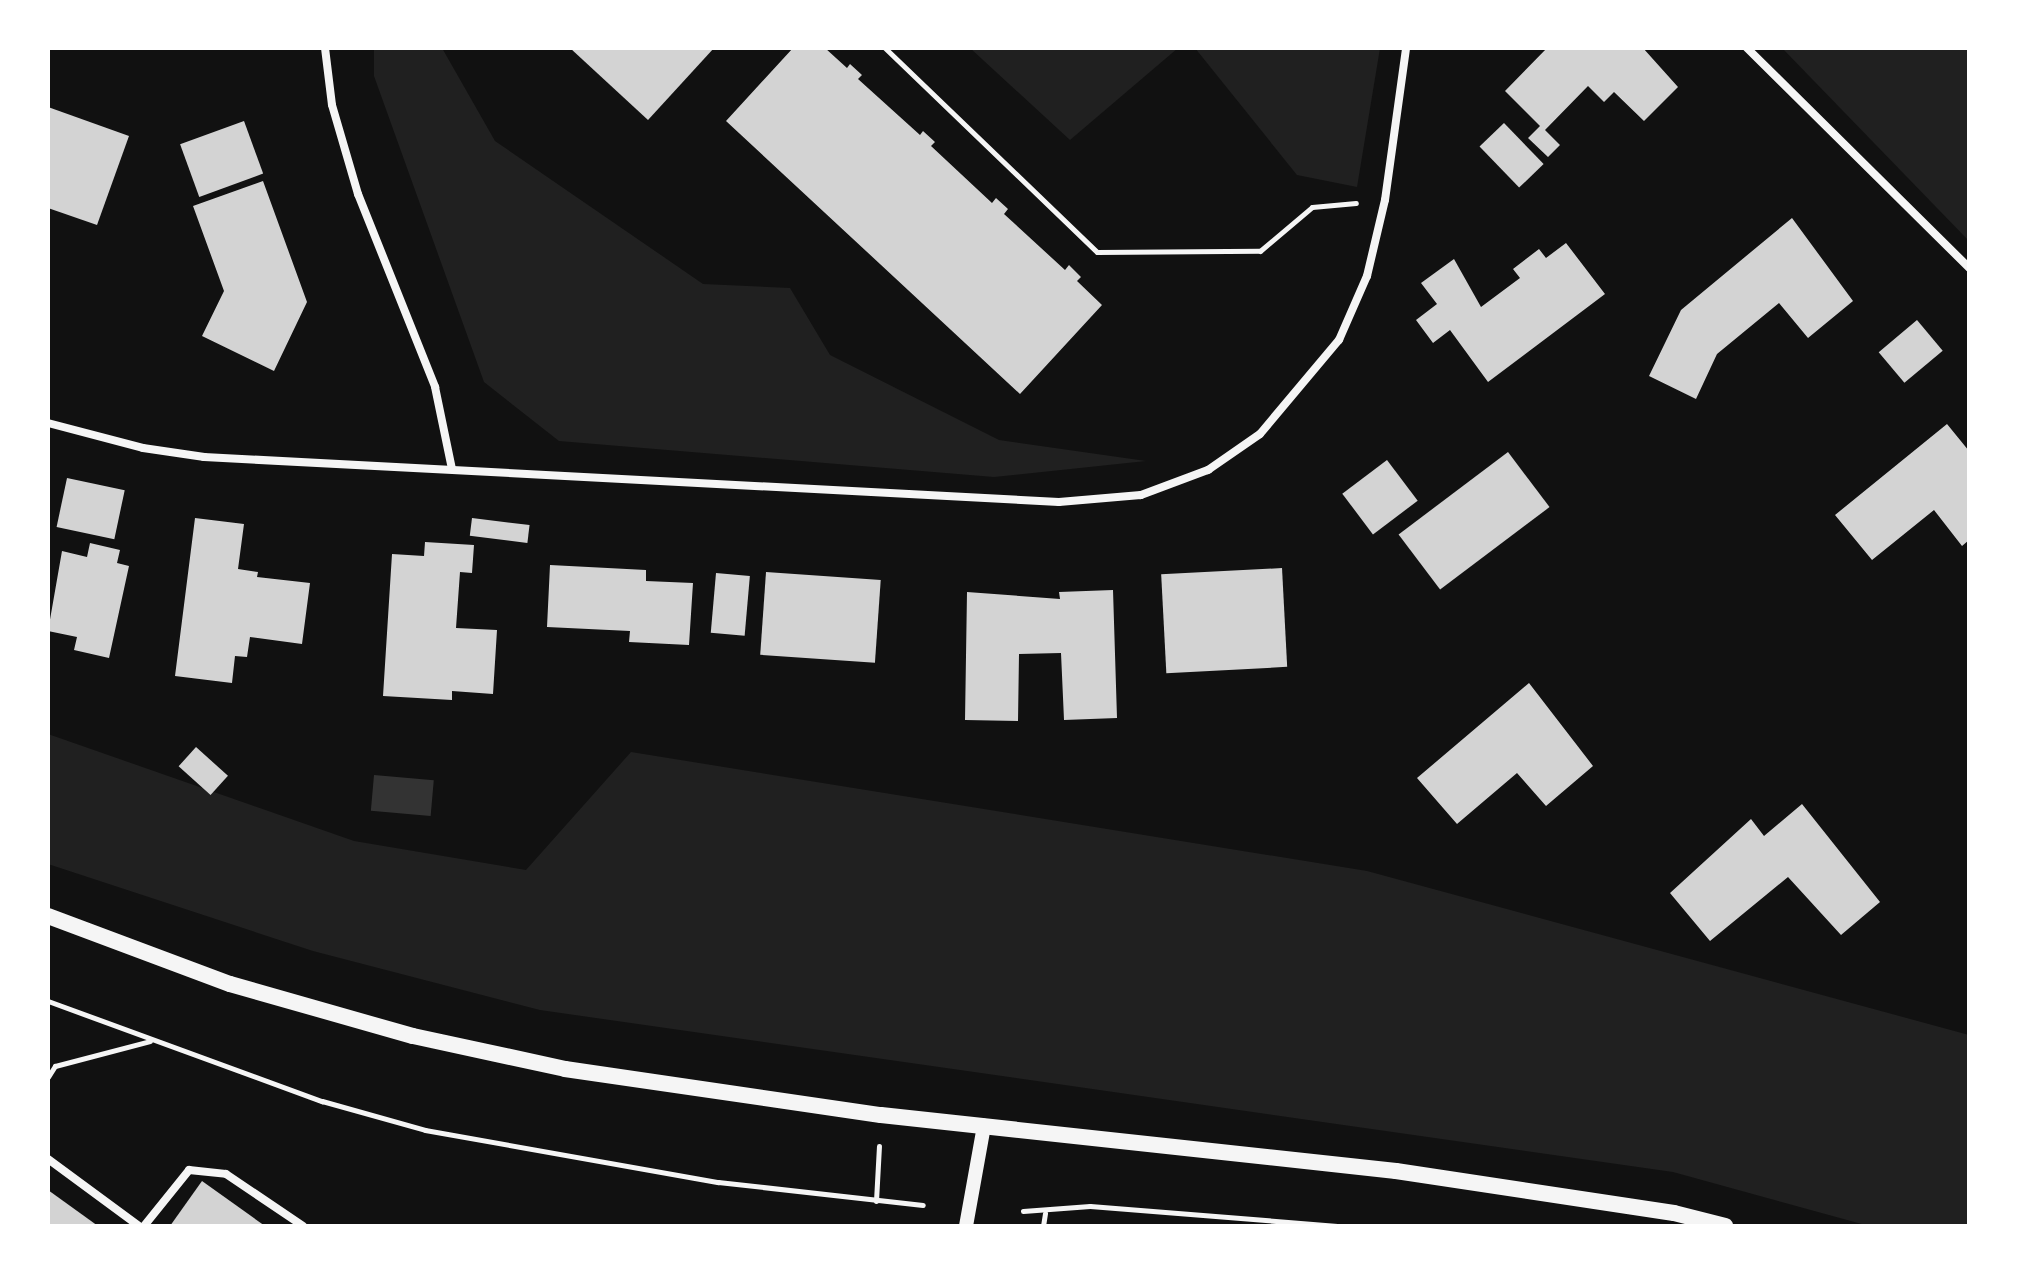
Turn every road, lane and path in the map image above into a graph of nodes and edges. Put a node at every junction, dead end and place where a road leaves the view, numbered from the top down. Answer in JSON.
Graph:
{"nodes":[{"id":1,"x":325,"y":48,"type":"edge"},
{"id":2,"x":885,"y":48,"type":"edge"},
{"id":3,"x":1406,"y":48,"type":"edge"},
{"id":4,"x":1747,"y":48,"type":"edge"},
{"id":5,"x":1385,"y":200,"type":"junction"},
{"id":6,"x":1969,"y":268,"type":"edge"},
{"id":7,"x":48,"y":423,"type":"edge"},
{"id":8,"x":452,"y":469,"type":"junction"},
{"id":9,"x":48,"y":916,"type":"edge"},
{"id":10,"x":48,"y":1001,"type":"edge"},
{"id":11,"x":151,"y":1041,"type":"junction"},
{"id":12,"x":48,"y":1077,"type":"edge"},
{"id":13,"x":984,"y":1126,"type":"junction"},
{"id":14,"x":879,"y":1145,"type":"dead end"},
{"id":15,"x":48,"y":1159,"type":"edge"},
{"id":16,"x":876,"y":1201,"type":"junction"},
{"id":17,"x":923,"y":1205,"type":"dead end"},
{"id":18,"x":1023,"y":1211,"type":"dead end"},
{"id":19,"x":1045,"y":1213,"type":"junction"},
{"id":20,"x":141,"y":1226,"type":"edge"},
{"id":21,"x":303,"y":1226,"type":"edge"},
{"id":22,"x":966,"y":1226,"type":"edge"},
{"id":23,"x":1043,"y":1226,"type":"edge"},
{"id":24,"x":1337,"y":1226,"type":"edge"},
{"id":25,"x":1725,"y":1226,"type":"edge"}],
"edges":[{"from":1,"to":8,"type":"street"},
{"from":2,"to":5,"type":"path"},
{"from":3,"to":5,"type":"street"},
{"from":4,"to":6,"type":"street"},
{"from":5,"to":8,"type":"street"},
{"from":7,"to":8,"type":"street"},
{"from":9,"to":13,"type":"main road"},
{"from":10,"to":11,"type":"path"},
{"from":11,"to":12,"type":"path"},
{"from":11,"to":16,"type":"path"},
{"from":13,"to":22,"type":"street"},
{"from":13,"to":25,"type":"main road"},
{"from":14,"to":16,"type":"path"},
{"from":15,"to":20,"type":"street"},
{"from":16,"to":17,"type":"path"},
{"from":18,"to":19,"type":"path"},
{"from":19,"to":23,"type":"path"},
{"from":19,"to":24,"type":"path"},
{"from":20,"to":21,"type":"street"}]}
